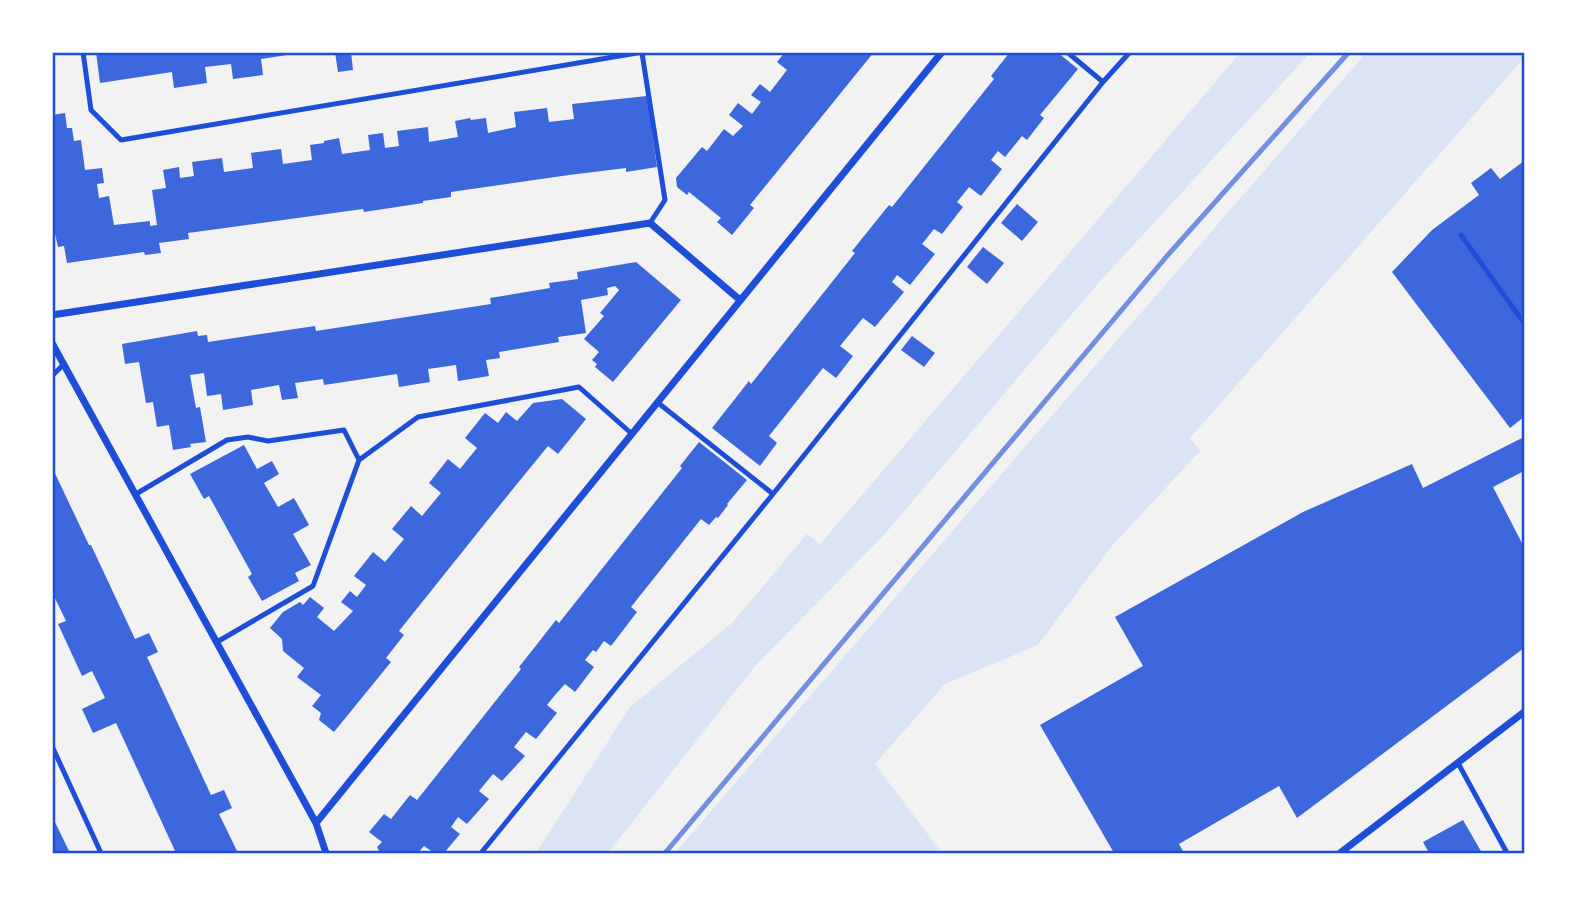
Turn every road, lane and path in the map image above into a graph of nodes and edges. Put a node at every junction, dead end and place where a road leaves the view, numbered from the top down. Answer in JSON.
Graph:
{"nodes":[{"id":1,"x":83,"y":52,"type":"edge"},
{"id":2,"x":942,"y":52,"type":"edge"},
{"id":3,"x":1067,"y":52,"type":"edge"},
{"id":4,"x":1130,"y":52,"type":"edge"},
{"id":5,"x":642,"y":53,"type":"edge"},
{"id":6,"x":1103,"y":82,"type":"junction"},
{"id":7,"x":650,"y":223,"type":"junction"},
{"id":8,"x":1461,"y":235,"type":"dead end"},
{"id":9,"x":740,"y":300,"type":"junction"},
{"id":10,"x":52,"y":315,"type":"edge"},
{"id":11,"x":1524,"y":323,"type":"edge"},
{"id":12,"x":52,"y":343,"type":"edge"},
{"id":13,"x":64,"y":364,"type":"junction"},
{"id":14,"x":52,"y":376,"type":"edge"},
{"id":15,"x":657,"y":402,"type":"junction"},
{"id":16,"x":632,"y":434,"type":"junction"},
{"id":17,"x":359,"y":460,"type":"junction"},
{"id":18,"x":136,"y":494,"type":"junction"},
{"id":19,"x":773,"y":494,"type":"junction"},
{"id":20,"x":217,"y":642,"type":"junction"},
{"id":21,"x":1524,"y":712,"type":"edge"},
{"id":22,"x":52,"y":746,"type":"edge"},
{"id":23,"x":1458,"y":763,"type":"junction"},
{"id":24,"x":316,"y":822,"type":"junction"},
{"id":25,"x":1352,"y":850,"type":"edge"},
{"id":26,"x":101,"y":853,"type":"edge"},
{"id":27,"x":326,"y":853,"type":"edge"},
{"id":28,"x":481,"y":853,"type":"edge"},
{"id":29,"x":1340,"y":853,"type":"edge"},
{"id":30,"x":1507,"y":853,"type":"edge"}],
"edges":[{"from":1,"to":5,"type":"lane"},
{"from":2,"to":9,"type":"street"},
{"from":3,"to":6,"type":"lane"},
{"from":4,"to":6,"type":"lane"},
{"from":5,"to":7,"type":"lane"},
{"from":6,"to":19,"type":"lane"},
{"from":7,"to":9,"type":"street"},
{"from":7,"to":10,"type":"street"},
{"from":8,"to":11,"type":"lane"},
{"from":9,"to":15,"type":"street"},
{"from":12,"to":13,"type":"street"},
{"from":13,"to":14,"type":"lane"},
{"from":13,"to":18,"type":"street"},
{"from":15,"to":16,"type":"street"},
{"from":15,"to":19,"type":"lane"},
{"from":16,"to":17,"type":"lane"},
{"from":16,"to":24,"type":"street"},
{"from":17,"to":18,"type":"lane"},
{"from":17,"to":20,"type":"lane"},
{"from":18,"to":20,"type":"street"},
{"from":19,"to":28,"type":"lane"},
{"from":20,"to":24,"type":"street"},
{"from":21,"to":23,"type":"street"},
{"from":22,"to":26,"type":"lane"},
{"from":23,"to":25,"type":"street"},
{"from":23,"to":30,"type":"lane"},
{"from":24,"to":27,"type":"street"},
{"from":25,"to":29,"type":"street"}]}
